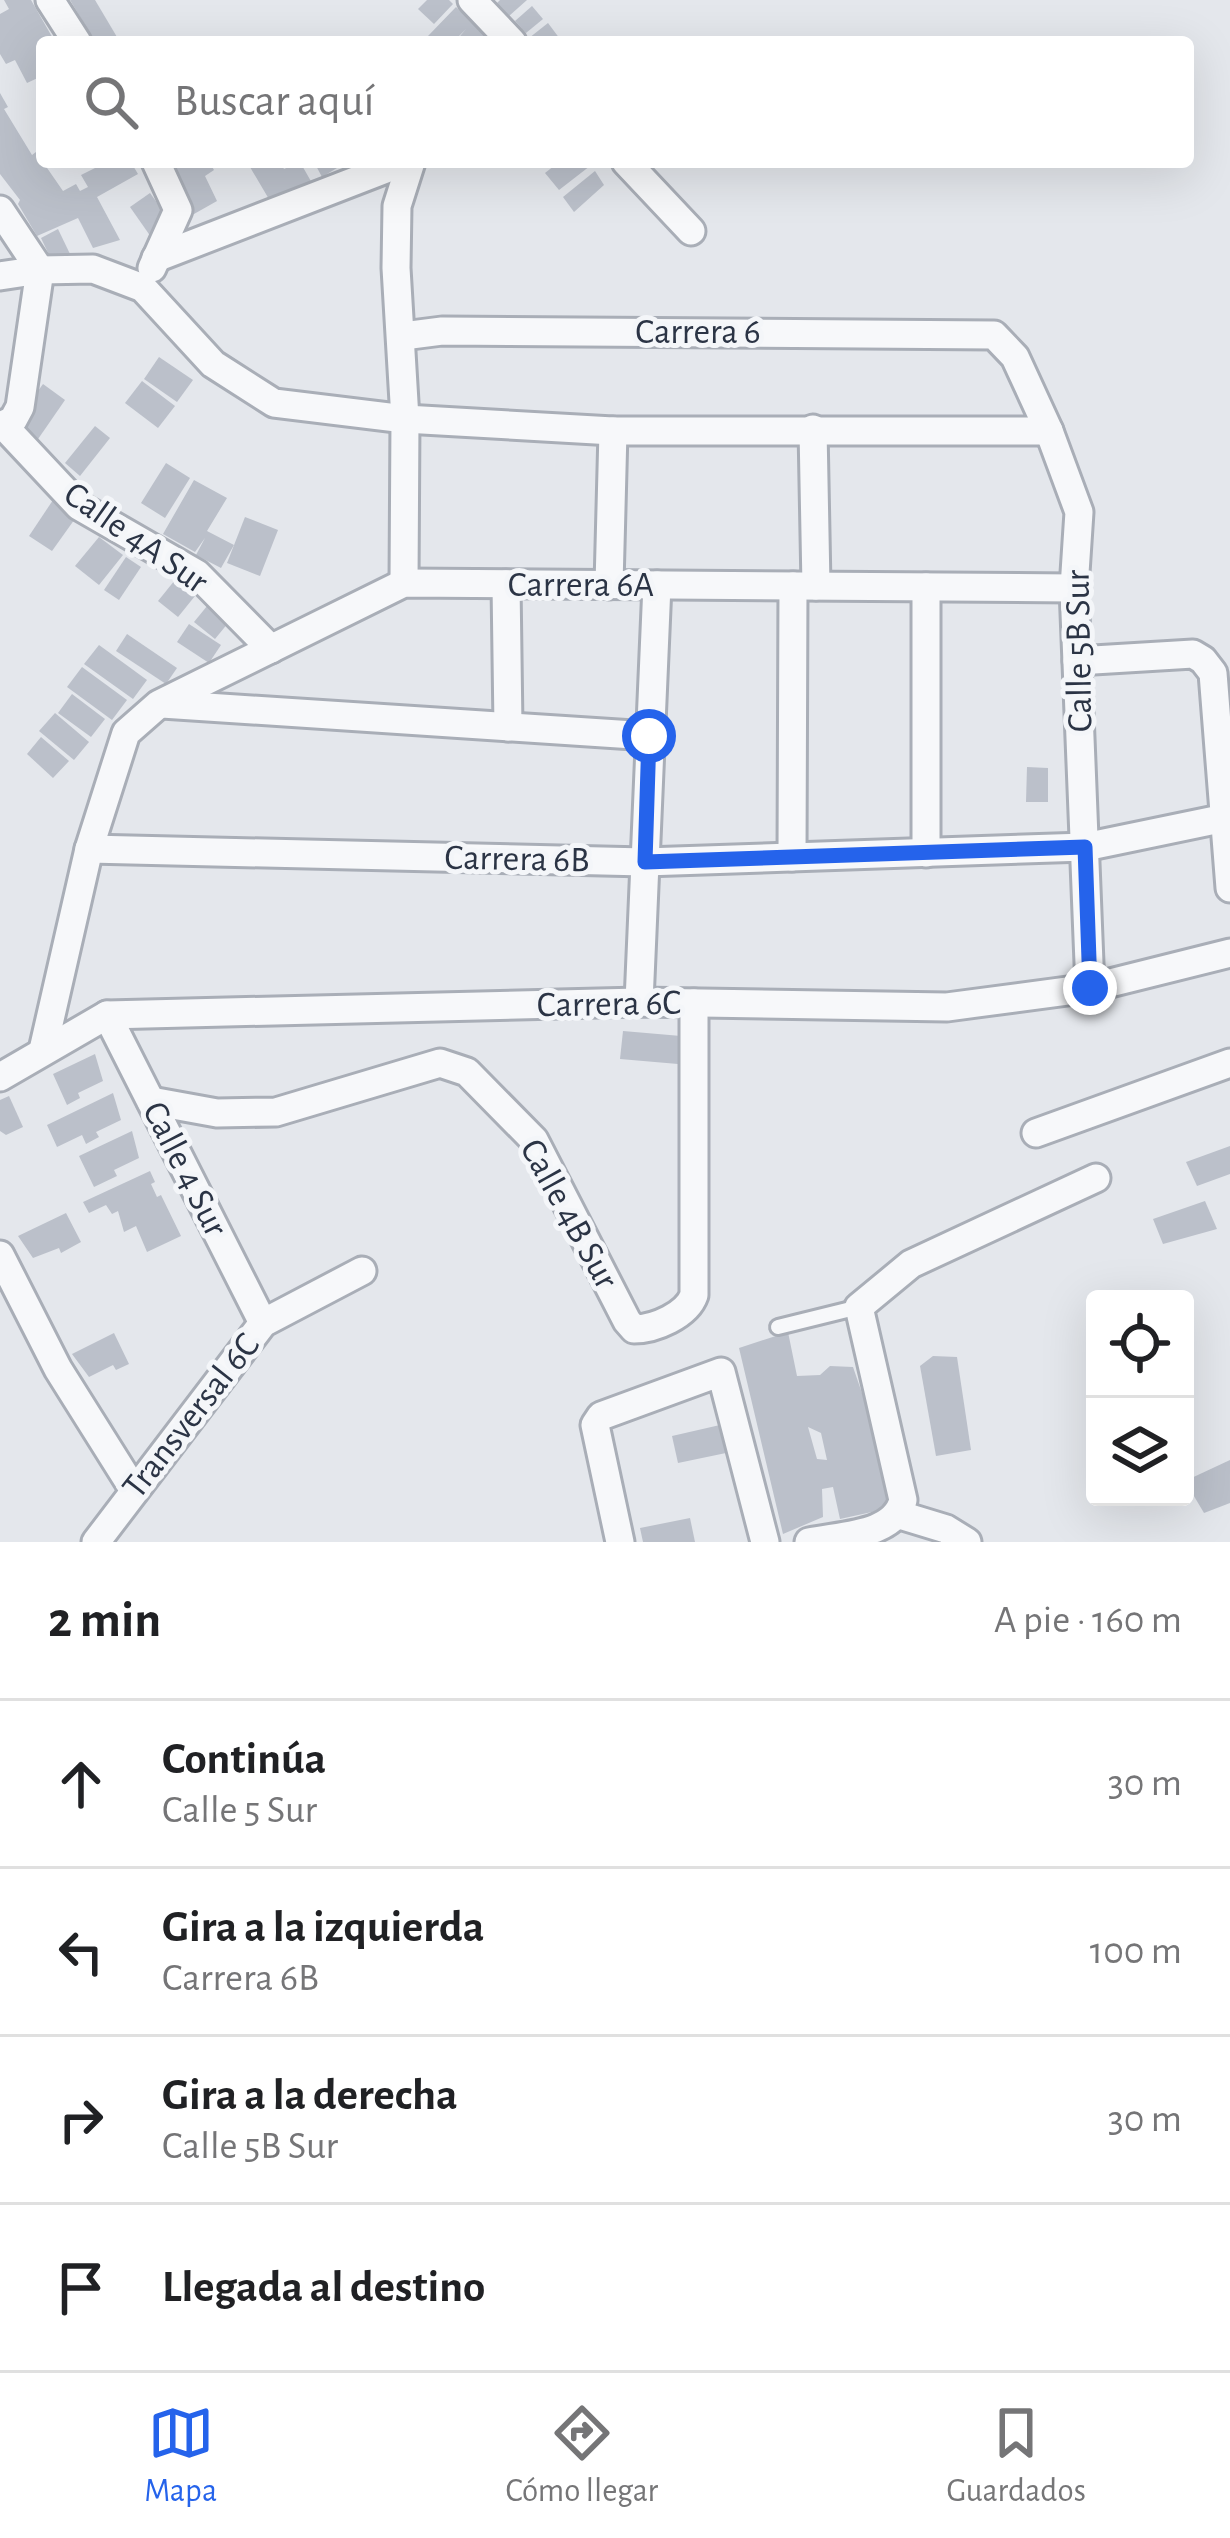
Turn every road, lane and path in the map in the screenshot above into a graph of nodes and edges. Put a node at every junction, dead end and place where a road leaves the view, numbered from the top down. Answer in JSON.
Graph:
{"nodes":[{"id":1,"x":50,"y":0,"type":"edge"},
{"id":2,"x":472,"y":0,"type":"edge"},
{"id":3,"x":73,"y":36,"type":"edge"},
{"id":4,"x":506,"y":36,"type":"edge"},
{"id":5,"x":159,"y":168,"type":"edge"},
{"id":6,"x":392,"y":168,"type":"edge"},
{"id":7,"x":406,"y":168,"type":"edge"},
{"id":8,"x":632,"y":168,"type":"edge"},
{"id":9,"x":0,"y":209,"type":"edge"},
{"id":10,"x":691,"y":231,"type":"dead end"},
{"id":11,"x":156,"y":258,"type":"junction"},
{"id":12,"x":40,"y":270,"type":"junction"},
{"id":13,"x":0,"y":276,"type":"edge"},
{"id":14,"x":143,"y":289,"type":"junction"},
{"id":15,"x":994,"y":335,"type":"joint"},
{"id":16,"x":403,"y":336,"type":"junction"},
{"id":17,"x":405,"y":419,"type":"junction"},
{"id":18,"x":2,"y":425,"type":"edge"},
{"id":19,"x":813,"y":429,"type":"junction"},
{"id":20,"x":1049,"y":430,"type":"junction"},
{"id":21,"x":614,"y":431,"type":"junction"},
{"id":22,"x":404,"y":584,"type":"junction"},
{"id":23,"x":506,"y":584,"type":"junction"},
{"id":24,"x":609,"y":585,"type":"junction"},
{"id":25,"x":657,"y":585,"type":"junction"},
{"id":26,"x":804,"y":586,"type":"junction"},
{"id":27,"x":926,"y":587,"type":"junction"},
{"id":28,"x":1074,"y":589,"type":"junction"},
{"id":29,"x":271,"y":649,"type":"junction"},
{"id":30,"x":1077,"y":661,"type":"junction"},
{"id":31,"x":158,"y":704,"type":"junction"},
{"id":32,"x":508,"y":727,"type":"junction"},
{"id":33,"x":649,"y":736,"type":"junction"},
{"id":34,"x":1226,"y":818,"type":"edge"},
{"id":35,"x":1085,"y":847,"type":"junction"},
{"id":36,"x":89,"y":849,"type":"junction"},
{"id":37,"x":926,"y":853,"type":"junction"},
{"id":38,"x":792,"y":857,"type":"junction"},
{"id":39,"x":645,"y":862,"type":"junction"},
{"id":40,"x":1230,"y":888,"type":"edge"},
{"id":41,"x":1230,"y":953,"type":"edge"},
{"id":42,"x":1090,"y":988,"type":"junction"},
{"id":43,"x":639,"y":1002,"type":"junction"},
{"id":44,"x":694,"y":1003,"type":"junction"},
{"id":45,"x":107,"y":1016,"type":"junction"},
{"id":46,"x":43,"y":1050,"type":"junction"},
{"id":47,"x":1230,"y":1063,"type":"edge"},
{"id":48,"x":0,"y":1077,"type":"edge"},
{"id":49,"x":151,"y":1101,"type":"junction"},
{"id":50,"x":1036,"y":1133,"type":"dead end"},
{"id":51,"x":1096,"y":1178,"type":"dead end"},
{"id":52,"x":0,"y":1255,"type":"edge"},
{"id":53,"x":362,"y":1271,"type":"dead end"},
{"id":54,"x":860,"y":1307,"type":"junction"},
{"id":55,"x":262,"y":1323,"type":"junction"},
{"id":56,"x":778,"y":1328,"type":"dead end"},
{"id":57,"x":134,"y":1490,"type":"junction"},
{"id":58,"x":900,"y":1515,"type":"junction"},
{"id":59,"x":96,"y":1542,"type":"edge"},
{"id":60,"x":620,"y":1542,"type":"edge"},
{"id":61,"x":765,"y":1542,"type":"edge"},
{"id":62,"x":809,"y":1542,"type":"edge"},
{"id":63,"x":967,"y":1542,"type":"edge"}],
"edges":[{"from":1,"to":3,"type":"street"},
{"from":2,"to":4,"type":"street"},
{"from":5,"to":11,"type":"street"},
{"from":6,"to":11,"type":"street"},
{"from":7,"to":16,"type":"street"},
{"from":8,"to":10,"type":"street"},
{"from":9,"to":12,"type":"street"},
{"from":11,"to":14,"type":"street"},
{"from":12,"to":13,"type":"street"},
{"from":12,"to":14,"type":"street"},
{"from":12,"to":18,"type":"street"},
{"from":14,"to":17,"type":"street"},
{"from":15,"to":16,"type":"street","name":"Carrera 6"},
{"from":15,"to":20,"type":"street","name":"Calle 5B Sur"},
{"from":16,"to":17,"type":"street"},
{"from":17,"to":21,"type":"street"},
{"from":17,"to":22,"type":"street"},
{"from":18,"to":29,"type":"street","name":"Calle 4A Sur"},
{"from":19,"to":20,"type":"street"},
{"from":19,"to":21,"type":"street"},
{"from":19,"to":26,"type":"street"},
{"from":20,"to":28,"type":"street","name":"Calle 5B Sur"},
{"from":21,"to":24,"type":"street"},
{"from":22,"to":23,"type":"street","name":"Carrera 6A"},
{"from":22,"to":29,"type":"street","name":"Carrera 6A"},
{"from":23,"to":24,"type":"street","name":"Carrera 6A"},
{"from":23,"to":32,"type":"street"},
{"from":24,"to":25,"type":"street","name":"Carrera 6A"},
{"from":25,"to":26,"type":"street","name":"Carrera 6A"},
{"from":25,"to":33,"type":"street"},
{"from":26,"to":27,"type":"street","name":"Carrera 6A"},
{"from":26,"to":38,"type":"street"},
{"from":27,"to":28,"type":"street","name":"Carrera 6A"},
{"from":27,"to":37,"type":"street"},
{"from":28,"to":30,"type":"street","name":"Calle 5B Sur"},
{"from":29,"to":31,"type":"street","name":"Carrera 6A"},
{"from":30,"to":34,"type":"street"},
{"from":30,"to":35,"type":"street","name":"Calle 5B Sur"},
{"from":31,"to":32,"type":"street"},
{"from":31,"to":36,"type":"street","name":"Carrera 6A"},
{"from":32,"to":33,"type":"street"},
{"from":33,"to":39,"type":"street"},
{"from":34,"to":35,"type":"street","name":"Carrera 6B"},
{"from":34,"to":40,"type":"street"},
{"from":35,"to":37,"type":"street","name":"Carrera 6B"},
{"from":35,"to":42,"type":"street","name":"Calle 5B Sur"},
{"from":36,"to":39,"type":"street","name":"Carrera 6B"},
{"from":36,"to":46,"type":"street"},
{"from":37,"to":38,"type":"street","name":"Carrera 6B"},
{"from":38,"to":39,"type":"street","name":"Carrera 6B"},
{"from":39,"to":43,"type":"street"},
{"from":41,"to":42,"type":"street","name":"Carrera 6C"},
{"from":42,"to":44,"type":"street","name":"Carrera 6C"},
{"from":43,"to":44,"type":"street","name":"Carrera 6C"},
{"from":43,"to":45,"type":"street","name":"Carrera 6C"},
{"from":44,"to":49,"type":"street","name":"Calle 4B Sur"},
{"from":45,"to":46,"type":"street","name":"Carrera 6C"},
{"from":45,"to":49,"type":"street","name":"Calle 4 Sur"},
{"from":46,"to":48,"type":"street","name":"Carrera 6C"},
{"from":47,"to":50,"type":"street"},
{"from":49,"to":55,"type":"street","name":"Calle 4 Sur"},
{"from":51,"to":54,"type":"street"},
{"from":52,"to":57,"type":"street"},
{"from":53,"to":55,"type":"street","name":"Transversal 6C"},
{"from":54,"to":56,"type":"lane"},
{"from":54,"to":58,"type":"street"},
{"from":55,"to":57,"type":"street","name":"Transversal 6C"},
{"from":57,"to":59,"type":"street","name":"Transversal 6C"},
{"from":58,"to":62,"type":"street"},
{"from":58,"to":63,"type":"street"},
{"from":60,"to":61,"type":"street"}]}
